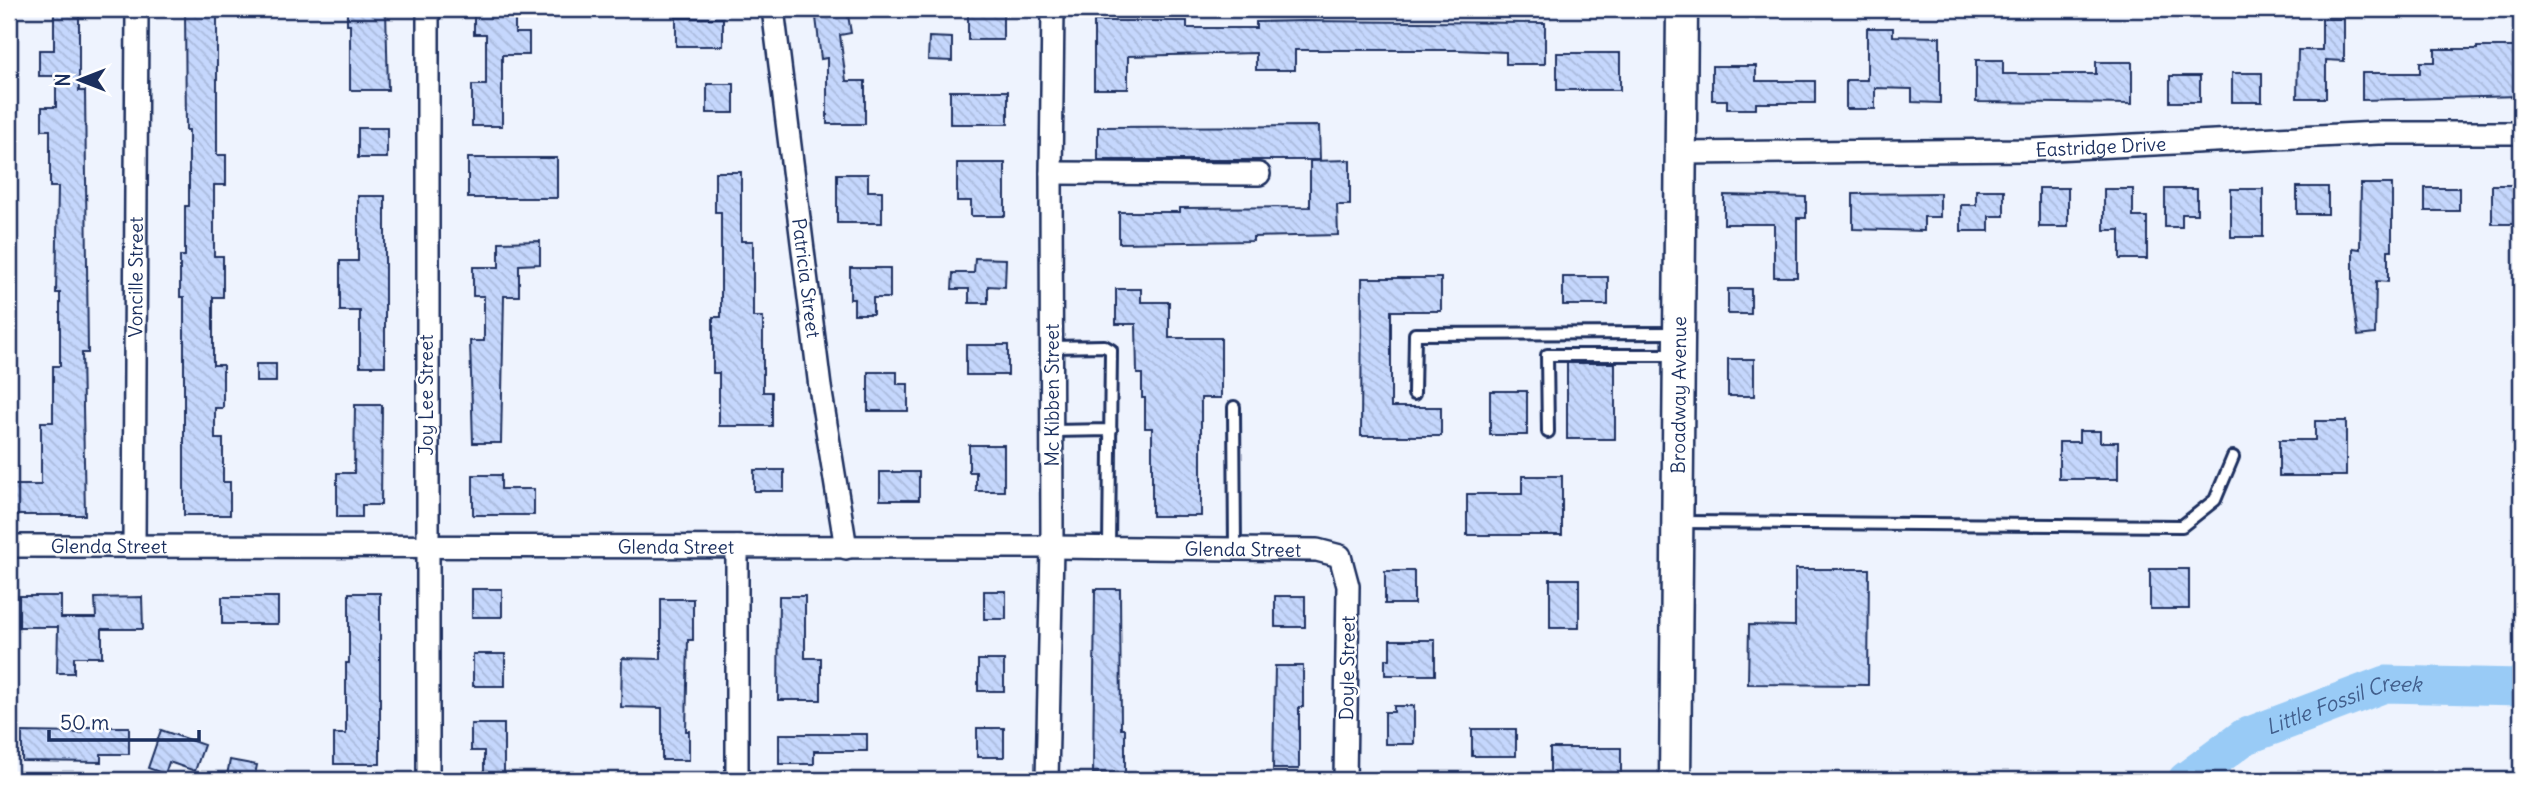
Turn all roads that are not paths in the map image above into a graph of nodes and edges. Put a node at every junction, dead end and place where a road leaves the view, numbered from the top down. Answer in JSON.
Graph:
{"nodes":[{"id":1,"x":137,"y":9,"type":"edge"},
{"id":2,"x":428,"y":9,"type":"edge"},
{"id":3,"x":773,"y":9,"type":"edge"},
{"id":4,"x":1053,"y":9,"type":"edge"},
{"id":5,"x":1682,"y":9,"type":"edge"},
{"id":6,"x":2521,"y":133,"type":"edge"},
{"id":7,"x":1681,"y":153,"type":"junction"},
{"id":8,"x":1051,"y":173,"type":"junction"},
{"id":9,"x":1259,"y":174,"type":"dead end"},
{"id":10,"x":1679,"y":344,"type":"junction"},
{"id":11,"x":1052,"y":346,"type":"junction"},
{"id":12,"x":1414,"y":394,"type":"dead end"},
{"id":13,"x":1234,"y":407,"type":"dead end"},
{"id":14,"x":1111,"y":430,"type":"junction"},
{"id":15,"x":1052,"y":431,"type":"junction"},
{"id":16,"x":1548,"y":432,"type":"dead end"},
{"id":17,"x":2233,"y":457,"type":"dead end"},
{"id":18,"x":1677,"y":522,"type":"junction"},
{"id":19,"x":134,"y":545,"type":"junction"},
{"id":20,"x":9,"y":546,"type":"edge"},
{"id":21,"x":426,"y":547,"type":"junction"},
{"id":22,"x":737,"y":547,"type":"junction"},
{"id":23,"x":1052,"y":547,"type":"junction"},
{"id":24,"x":846,"y":548,"type":"junction"},
{"id":25,"x":1109,"y":548,"type":"junction"},
{"id":26,"x":1235,"y":549,"type":"junction"},
{"id":27,"x":1340,"y":556,"type":"joint"},
{"id":28,"x":428,"y":780,"type":"edge"},
{"id":29,"x":737,"y":780,"type":"edge"},
{"id":30,"x":1047,"y":780,"type":"edge"},
{"id":31,"x":1345,"y":780,"type":"edge"},
{"id":32,"x":1675,"y":780,"type":"edge"}],
"edges":[{"from":1,"to":19,"type":"street","name":"Voncille Street"},
{"from":2,"to":21,"type":"street","name":"Joy Lee Street"},
{"from":3,"to":24,"type":"street","name":"Patricia Street"},
{"from":4,"to":8,"type":"street","name":"Mc Kibben Street"},
{"from":5,"to":7,"type":"main road","name":"Broadway Avenue"},
{"from":6,"to":7,"type":"street","name":"Eastridge Drive"},
{"from":7,"to":10,"type":"main road","name":"Broadway Avenue"},
{"from":8,"to":9,"type":"street"},
{"from":8,"to":11,"type":"street","name":"Mc Kibben Street"},
{"from":10,"to":12,"type":"lane"},
{"from":10,"to":16,"type":"lane"},
{"from":10,"to":18,"type":"main road","name":"Broadway Avenue"},
{"from":11,"to":14,"type":"lane"},
{"from":11,"to":15,"type":"street","name":"Mc Kibben Street"},
{"from":13,"to":26,"type":"lane"},
{"from":14,"to":15,"type":"lane"},
{"from":14,"to":25,"type":"lane"},
{"from":15,"to":23,"type":"street","name":"Mc Kibben Street"},
{"from":17,"to":18,"type":"lane"},
{"from":18,"to":32,"type":"main road","name":"Broadway Avenue"},
{"from":19,"to":20,"type":"street","name":"Glenda Street"},
{"from":19,"to":21,"type":"street","name":"Glenda Street"},
{"from":21,"to":22,"type":"street","name":"Glenda Street"},
{"from":21,"to":28,"type":"street","name":"Joy Lee Street"},
{"from":22,"to":24,"type":"street","name":"Glenda Street"},
{"from":22,"to":29,"type":"street"},
{"from":23,"to":24,"type":"street","name":"Glenda Street"},
{"from":23,"to":25,"type":"street","name":"Glenda Street"},
{"from":23,"to":30,"type":"street","name":"Mc Kibben Street"},
{"from":25,"to":26,"type":"street","name":"Glenda Street"},
{"from":26,"to":27,"type":"street","name":"Glenda Street"},
{"from":27,"to":31,"type":"street","name":"Doyle Street"}]}
